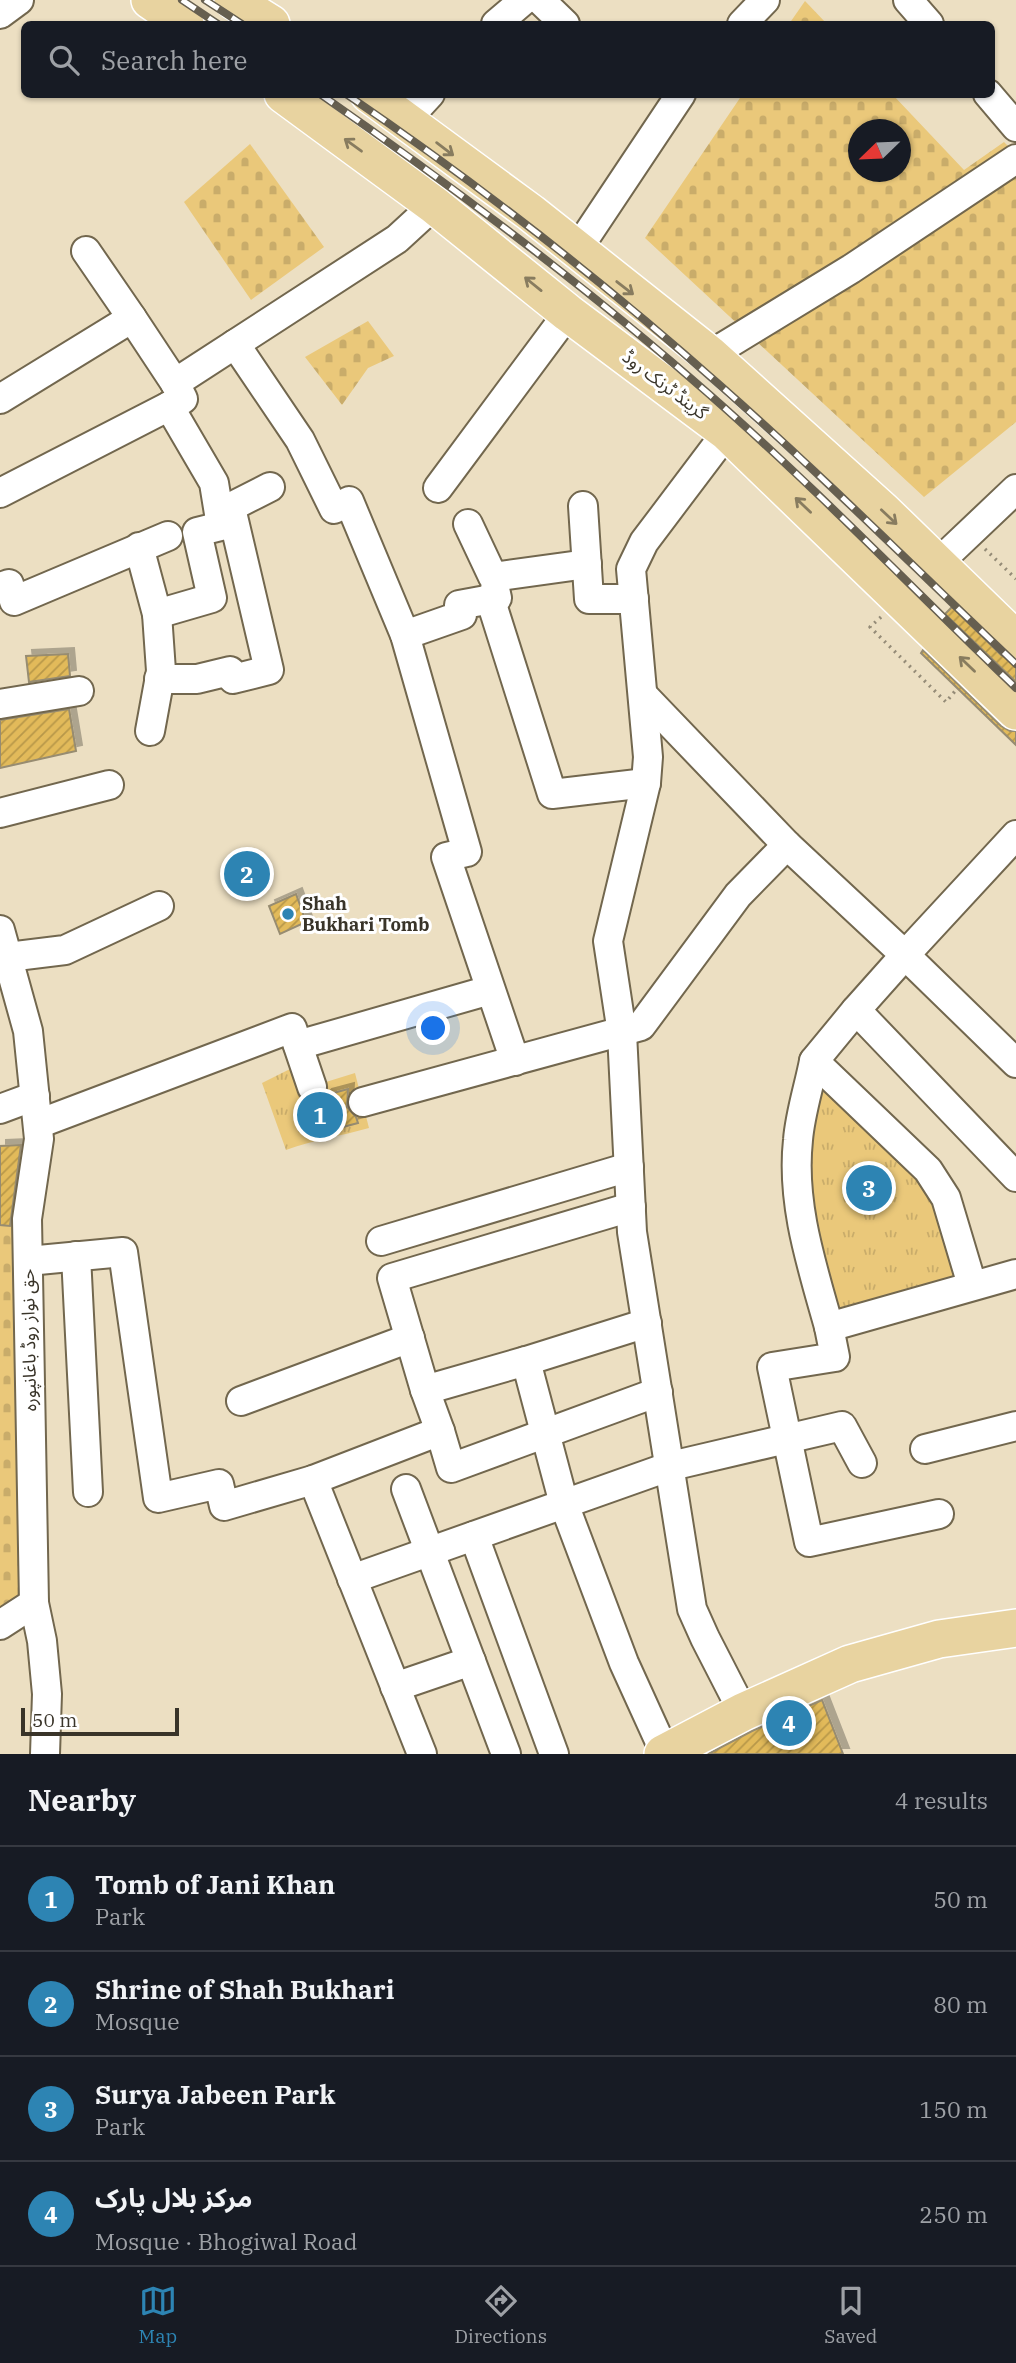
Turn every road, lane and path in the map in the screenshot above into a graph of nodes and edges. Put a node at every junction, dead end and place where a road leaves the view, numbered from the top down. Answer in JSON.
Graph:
{"nodes":[{"id":1,"x":19,"y":0,"type":"edge"},
{"id":2,"x":150,"y":0,"type":"edge"},
{"id":3,"x":233,"y":0,"type":"edge"},
{"id":4,"x":524,"y":0,"type":"edge"},
{"id":5,"x":540,"y":0,"type":"edge"},
{"id":6,"x":765,"y":0,"type":"edge"},
{"id":7,"x":908,"y":0,"type":"edge"},
{"id":8,"x":0,"y":14,"type":"edge"},
{"id":9,"x":181,"y":21,"type":"edge"},
{"id":10,"x":266,"y":21,"type":"edge"},
{"id":11,"x":500,"y":21,"type":"edge"},
{"id":12,"x":562,"y":21,"type":"edge"},
{"id":13,"x":745,"y":21,"type":"edge"},
{"id":14,"x":926,"y":21,"type":"edge"},
{"id":15,"x":288,"y":98,"type":"edge"},
{"id":16,"x":384,"y":98,"type":"edge"},
{"id":17,"x":678,"y":98,"type":"edge"},
{"id":18,"x":991,"y":98,"type":"edge"},
{"id":19,"x":418,"y":107,"type":"edge"},
{"id":20,"x":1016,"y":127,"type":"edge"},
{"id":21,"x":1016,"y":159,"type":"edge"},
{"id":22,"x":434,"y":205,"type":"junction"},
{"id":23,"x":578,"y":250,"type":"junction"},
{"id":24,"x":86,"y":251,"type":"dead end"},
{"id":25,"x":568,"y":313,"type":"junction"},
{"id":26,"x":132,"y":318,"type":"junction"},
{"id":27,"x":235,"y":344,"type":"junction"},
{"id":28,"x":710,"y":355,"type":"junction"},
{"id":29,"x":172,"y":395,"type":"junction"},
{"id":30,"x":0,"y":400,"type":"edge"},
{"id":31,"x":727,"y":432,"type":"junction"},
{"id":32,"x":270,"y":488,"type":"dead end"},
{"id":33,"x":438,"y":488,"type":"dead end"},
{"id":34,"x":1016,"y":489,"type":"edge"},
{"id":35,"x":0,"y":493,"type":"edge"},
{"id":36,"x":583,"y":506,"type":"dead end"},
{"id":37,"x":225,"y":510,"type":"junction"},
{"id":38,"x":468,"y":524,"type":"dead end"},
{"id":39,"x":168,"y":536,"type":"dead end"},
{"id":40,"x":980,"y":543,"type":"dead end"},
{"id":41,"x":139,"y":547,"type":"junction"},
{"id":42,"x":938,"y":563,"type":"junction"},
{"id":43,"x":587,"y":564,"type":"junction"},
{"id":44,"x":1016,"y":579,"type":"edge"},
{"id":45,"x":0,"y":587,"type":"edge"},
{"id":46,"x":491,"y":588,"type":"junction"},
{"id":47,"x":634,"y":599,"type":"junction"},
{"id":48,"x":157,"y":614,"type":"junction"},
{"id":49,"x":405,"y":635,"type":"junction"},
{"id":50,"x":1016,"y":640,"type":"edge"},
{"id":51,"x":884,"y":642,"type":"dead end"},
{"id":52,"x":159,"y":679,"type":"junction"},
{"id":53,"x":958,"y":689,"type":"dead end"},
{"id":54,"x":79,"y":691,"type":"dead end"},
{"id":55,"x":644,"y":696,"type":"junction"},
{"id":56,"x":0,"y":704,"type":"edge"},
{"id":57,"x":1016,"y":711,"type":"edge"},
{"id":58,"x":150,"y":731,"type":"dead end"},
{"id":59,"x":646,"y":783,"type":"junction"},
{"id":60,"x":109,"y":785,"type":"dead end"},
{"id":61,"x":0,"y":813,"type":"edge"},
{"id":62,"x":1016,"y":835,"type":"edge"},
{"id":63,"x":787,"y":845,"type":"junction"},
{"id":64,"x":159,"y":906,"type":"dead end"},
{"id":65,"x":0,"y":930,"type":"edge"},
{"id":66,"x":905,"y":955,"type":"junction"},
{"id":67,"x":8,"y":957,"type":"junction"},
{"id":68,"x":490,"y":990,"type":"junction"},
{"id":69,"x":856,"y":1010,"type":"junction"},
{"id":70,"x":622,"y":1033,"type":"junction"},
{"id":71,"x":298,"y":1045,"type":"junction"},
{"id":72,"x":814,"y":1060,"type":"junction"},
{"id":73,"x":515,"y":1061,"type":"junction"},
{"id":74,"x":1016,"y":1063,"type":"edge"},
{"id":75,"x":313,"y":1087,"type":"dead end"},
{"id":76,"x":35,"y":1096,"type":"junction"},
{"id":77,"x":363,"y":1102,"type":"dead end"},
{"id":78,"x":0,"y":1108,"type":"edge"},
{"id":79,"x":38,"y":1124,"type":"junction"},
{"id":80,"x":628,"y":1167,"type":"junction"},
{"id":81,"x":1016,"y":1177,"type":"edge"},
{"id":82,"x":631,"y":1207,"type":"junction"},
{"id":83,"x":381,"y":1241,"type":"dead end"},
{"id":84,"x":76,"y":1256,"type":"junction"},
{"id":85,"x":28,"y":1261,"type":"junction"},
{"id":86,"x":1016,"y":1274,"type":"edge"},
{"id":87,"x":972,"y":1285,"type":"junction"},
{"id":88,"x":647,"y":1323,"type":"junction"},
{"id":89,"x":829,"y":1327,"type":"junction"},
{"id":90,"x":410,"y":1338,"type":"junction"},
{"id":91,"x":526,"y":1362,"type":"junction"},
{"id":92,"x":425,"y":1390,"type":"junction"},
{"id":93,"x":658,"y":1392,"type":"junction"},
{"id":94,"x":241,"y":1401,"type":"dead end"},
{"id":95,"x":1016,"y":1426,"type":"edge"},
{"id":96,"x":440,"y":1431,"type":"junction"},
{"id":97,"x":545,"y":1433,"type":"junction"},
{"id":98,"x":787,"y":1439,"type":"junction"},
{"id":99,"x":925,"y":1449,"type":"dead end"},
{"id":100,"x":862,"y":1463,"type":"dead end"},
{"id":101,"x":671,"y":1466,"type":"junction"},
{"id":102,"x":313,"y":1480,"type":"junction"},
{"id":103,"x":406,"y":1489,"type":"dead end"},
{"id":104,"x":88,"y":1492,"type":"dead end"},
{"id":105,"x":564,"y":1504,"type":"junction"},
{"id":106,"x":939,"y":1514,"type":"dead end"},
{"id":107,"x":474,"y":1536,"type":"junction"},
{"id":108,"x":429,"y":1552,"type":"junction"},
{"id":109,"x":352,"y":1579,"type":"junction"},
{"id":110,"x":34,"y":1603,"type":"junction"},
{"id":111,"x":0,"y":1625,"type":"edge"},
{"id":112,"x":1016,"y":1628,"type":"edge"},
{"id":113,"x":471,"y":1661,"type":"junction"},
{"id":114,"x":395,"y":1687,"type":"junction"},
{"id":115,"x":743,"y":1712,"type":"junction"},
{"id":116,"x":45,"y":1754,"type":"edge"},
{"id":117,"x":422,"y":1754,"type":"edge"},
{"id":118,"x":506,"y":1754,"type":"edge"},
{"id":119,"x":554,"y":1754,"type":"edge"},
{"id":120,"x":664,"y":1754,"type":"edge"}],
"edges":[{"from":1,"to":8,"type":"street"},
{"from":2,"to":9,"type":"main road"},
{"from":3,"to":10,"type":"main road"},
{"from":4,"to":11,"type":"street"},
{"from":5,"to":12,"type":"street"},
{"from":6,"to":13,"type":"street"},
{"from":7,"to":14,"type":"street"},
{"from":22,"to":15,"type":"main road","name":"گرینڈ ٹرنک روڈ","one_way":true},
{"from":16,"to":19,"type":"main road"},
{"from":17,"to":23,"type":"street"},
{"from":18,"to":20,"type":"street"},
{"from":19,"to":23,"type":"main road","one_way":true},
{"from":21,"to":28,"type":"street"},
{"from":25,"to":22,"type":"main road","name":"گرینڈ ٹرنک روڈ","one_way":true},
{"from":22,"to":27,"type":"street"},
{"from":23,"to":28,"type":"main road","one_way":true},
{"from":24,"to":26,"type":"street"},
{"from":25,"to":31,"type":"main road","name":"گرینڈ ٹرنک روڈ"},
{"from":25,"to":33,"type":"street"},
{"from":26,"to":29,"type":"street"},
{"from":26,"to":30,"type":"street"},
{"from":27,"to":29,"type":"street"},
{"from":27,"to":49,"type":"street"},
{"from":28,"to":42,"type":"main road","one_way":true},
{"from":29,"to":35,"type":"street"},
{"from":29,"to":37,"type":"street"},
{"from":31,"to":47,"type":"street"},
{"from":57,"to":31,"type":"main road","name":"گرینڈ ٹرنک روڈ","one_way":true},
{"from":32,"to":37,"type":"street"},
{"from":34,"to":42,"type":"street"},
{"from":36,"to":43,"type":"street"},
{"from":37,"to":48,"type":"street"},
{"from":37,"to":52,"type":"street"},
{"from":38,"to":46,"type":"street"},
{"from":39,"to":41,"type":"street"},
{"from":40,"to":44,"type":"path"},
{"from":41,"to":45,"type":"street"},
{"from":41,"to":48,"type":"street"},
{"from":42,"to":50,"type":"main road"},
{"from":43,"to":46,"type":"street"},
{"from":43,"to":47,"type":"street"},
{"from":46,"to":49,"type":"street"},
{"from":46,"to":59,"type":"street"},
{"from":47,"to":55,"type":"street"},
{"from":48,"to":52,"type":"street"},
{"from":49,"to":68,"type":"street"},
{"from":51,"to":53,"type":"path"},
{"from":52,"to":58,"type":"street"},
{"from":54,"to":56,"type":"street"},
{"from":55,"to":59,"type":"street"},
{"from":55,"to":63,"type":"street"},
{"from":59,"to":70,"type":"street"},
{"from":60,"to":61,"type":"street"},
{"from":62,"to":66,"type":"street"},
{"from":63,"to":66,"type":"street"},
{"from":63,"to":70,"type":"street"},
{"from":64,"to":67,"type":"street"},
{"from":65,"to":67,"type":"street","name":"حق نواز روڈ باغانپورہ"},
{"from":66,"to":69,"type":"street"},
{"from":66,"to":74,"type":"street"},
{"from":67,"to":76,"type":"street","name":"حق نواز روڈ باغانپورہ"},
{"from":68,"to":71,"type":"street"},
{"from":68,"to":73,"type":"street"},
{"from":69,"to":72,"type":"street"},
{"from":69,"to":81,"type":"street"},
{"from":70,"to":73,"type":"street"},
{"from":70,"to":80,"type":"street"},
{"from":71,"to":75,"type":"street"},
{"from":71,"to":79,"type":"street"},
{"from":72,"to":87,"type":"street"},
{"from":72,"to":89,"type":"street"},
{"from":73,"to":77,"type":"street"},
{"from":76,"to":78,"type":"street"},
{"from":76,"to":79,"type":"street","name":"حق نواز روڈ باغانپورہ"},
{"from":79,"to":85,"type":"street","name":"حق نواز روڈ باغانپورہ"},
{"from":80,"to":82,"type":"street"},
{"from":80,"to":83,"type":"street"},
{"from":82,"to":88,"type":"street"},
{"from":82,"to":90,"type":"street"},
{"from":84,"to":85,"type":"street"},
{"from":84,"to":102,"type":"street"},
{"from":84,"to":104,"type":"street"},
{"from":85,"to":110,"type":"street","name":"حق نواز روڈ باغانپورہ"},
{"from":86,"to":87,"type":"street"},
{"from":87,"to":89,"type":"street"},
{"from":88,"to":91,"type":"street"},
{"from":88,"to":93,"type":"street"},
{"from":89,"to":98,"type":"street"},
{"from":90,"to":92,"type":"street"},
{"from":90,"to":94,"type":"street"},
{"from":91,"to":92,"type":"street"},
{"from":91,"to":97,"type":"street"},
{"from":92,"to":96,"type":"street"},
{"from":93,"to":97,"type":"street"},
{"from":93,"to":101,"type":"street"},
{"from":95,"to":99,"type":"street"},
{"from":96,"to":97,"type":"street"},
{"from":96,"to":102,"type":"street"},
{"from":97,"to":105,"type":"street"},
{"from":98,"to":100,"type":"street"},
{"from":98,"to":101,"type":"street"},
{"from":98,"to":106,"type":"street"},
{"from":101,"to":105,"type":"street"},
{"from":101,"to":115,"type":"street"},
{"from":102,"to":109,"type":"street"},
{"from":103,"to":108,"type":"street"},
{"from":105,"to":107,"type":"street"},
{"from":105,"to":120,"type":"street"},
{"from":107,"to":108,"type":"street"},
{"from":107,"to":119,"type":"street"},
{"from":108,"to":109,"type":"street"},
{"from":108,"to":113,"type":"street"},
{"from":109,"to":114,"type":"street"},
{"from":110,"to":111,"type":"street"},
{"from":110,"to":116,"type":"street","name":"حق نواز روڈ باغانپورہ"},
{"from":112,"to":115,"type":"main road"},
{"from":113,"to":114,"type":"street"},
{"from":113,"to":118,"type":"street"},
{"from":114,"to":117,"type":"street"},
{"from":115,"to":120,"type":"main road"}]}
